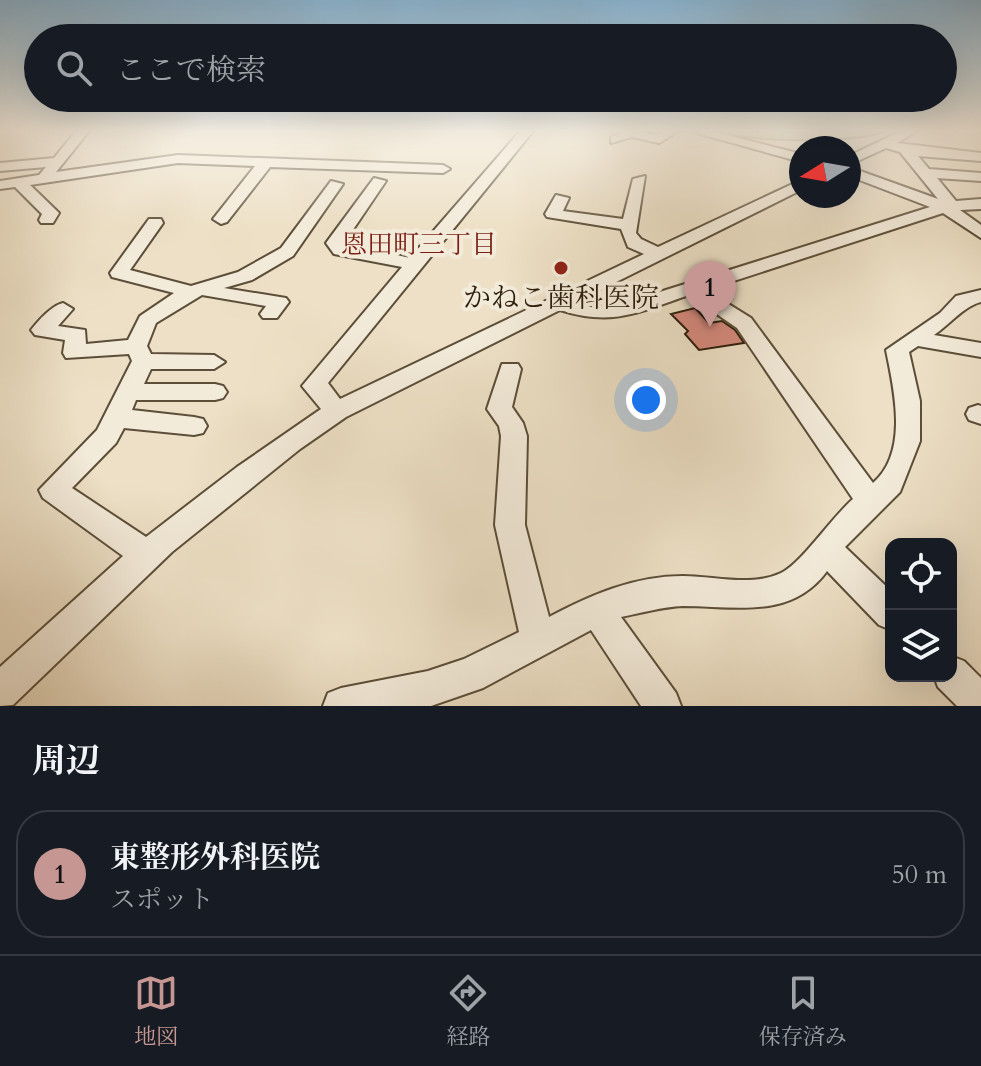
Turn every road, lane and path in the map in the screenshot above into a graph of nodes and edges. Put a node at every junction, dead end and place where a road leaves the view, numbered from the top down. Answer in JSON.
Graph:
{"nodes":[{"id":1,"x":45,"y":163,"type":"edge"},
{"id":2,"x":54,"y":163,"type":"edge"},
{"id":3,"x":148,"y":163,"type":"edge"},
{"id":4,"x":266,"y":163,"type":"edge"},
{"id":5,"x":311,"y":163,"type":"edge"},
{"id":6,"x":500,"y":163,"type":"edge"},
{"id":7,"x":917,"y":163,"type":"edge"},
{"id":8,"x":0,"y":167,"type":"edge"},
{"id":9,"x":443,"y":169,"type":"dead end"},
{"id":10,"x":925,"y":173,"type":"junction"},
{"id":11,"x":861,"y":175,"type":"edge"},
{"id":12,"x":45,"y":177,"type":"junction"},
{"id":13,"x":981,"y":177,"type":"edge"},
{"id":14,"x":640,"y":179,"type":"dead end"},
{"id":15,"x":379,"y":181,"type":"dead end"},
{"id":16,"x":18,"y":182,"type":"junction"},
{"id":17,"x":336,"y":184,"type":"dead end"},
{"id":18,"x":0,"y":185,"type":"edge"},
{"id":19,"x":789,"y":190,"type":"edge"},
{"id":20,"x":561,"y":198,"type":"dead end"},
{"id":21,"x":981,"y":204,"type":"edge"},
{"id":22,"x":321,"y":206,"type":"junction"},
{"id":23,"x":949,"y":207,"type":"junction"},
{"id":24,"x":357,"y":209,"type":"junction"},
{"id":25,"x":221,"y":219,"type":"dead end"},
{"id":26,"x":47,"y":220,"type":"dead end"},
{"id":27,"x":155,"y":223,"type":"dead end"},
{"id":28,"x":630,"y":225,"type":"junction"},
{"id":29,"x":981,"y":233,"type":"edge"},
{"id":30,"x":659,"y":254,"type":"junction"},
{"id":31,"x":414,"y":264,"type":"junction"},
{"id":32,"x":692,"y":289,"type":"junction"},
{"id":33,"x":198,"y":292,"type":"junction"},
{"id":34,"x":981,"y":296,"type":"edge"},
{"id":35,"x":558,"y":303,"type":"junction"},
{"id":36,"x":63,"y":309,"type":"dead end"},
{"id":37,"x":270,"y":314,"type":"dead end"},
{"id":38,"x":915,"y":339,"type":"junction"},
{"id":39,"x":981,"y":350,"type":"edge"},
{"id":40,"x":139,"y":354,"type":"junction"},
{"id":41,"x":214,"y":362,"type":"dead end"},
{"id":42,"x":510,"y":369,"type":"dead end"},
{"id":43,"x":215,"y":392,"type":"dead end"},
{"id":44,"x":125,"y":405,"type":"junction"},
{"id":45,"x":337,"y":411,"type":"junction"},
{"id":46,"x":194,"y":426,"type":"dead end"},
{"id":47,"x":870,"y":501,"type":"junction"},
{"id":48,"x":825,"y":548,"type":"junction"},
{"id":49,"x":145,"y":554,"type":"junction"},
{"id":50,"x":596,"y":610,"type":"junction"},
{"id":51,"x":887,"y":610,"type":"edge"},
{"id":52,"x":538,"y":639,"type":"junction"},
{"id":53,"x":957,"y":680,"type":"edge"},
{"id":54,"x":0,"y":692,"type":"edge"},
{"id":55,"x":981,"y":704,"type":"edge"},
{"id":56,"x":356,"y":705,"type":"edge"},
{"id":57,"x":663,"y":706,"type":"edge"}],
"edges":[{"from":1,"to":8,"type":"street"},
{"from":2,"to":12,"type":"street"},
{"from":3,"to":12,"type":"street"},
{"from":4,"to":25,"type":"street"},
{"from":5,"to":9,"type":"street"},
{"from":6,"to":31,"type":"street"},
{"from":7,"to":10,"type":"street"},
{"from":10,"to":13,"type":"street"},
{"from":10,"to":23,"type":"street"},
{"from":11,"to":23,"type":"street"},
{"from":12,"to":16,"type":"street"},
{"from":14,"to":28,"type":"street"},
{"from":15,"to":24,"type":"street"},
{"from":16,"to":18,"type":"street"},
{"from":16,"to":26,"type":"street"},
{"from":17,"to":22,"type":"street"},
{"from":19,"to":30,"type":"street"},
{"from":20,"to":28,"type":"street"},
{"from":21,"to":23,"type":"street"},
{"from":22,"to":24,"type":"street"},
{"from":22,"to":33,"type":"street"},
{"from":23,"to":29,"type":"street"},
{"from":23,"to":32,"type":"street"},
{"from":24,"to":31,"type":"street"},
{"from":27,"to":33,"type":"street"},
{"from":28,"to":30,"type":"street"},
{"from":30,"to":35,"type":"street"},
{"from":31,"to":45,"type":"street"},
{"from":32,"to":35,"type":"street"},
{"from":32,"to":47,"type":"street"},
{"from":33,"to":37,"type":"street"},
{"from":33,"to":40,"type":"street"},
{"from":34,"to":38,"type":"street"},
{"from":35,"to":45,"type":"street"},
{"from":36,"to":40,"type":"street"},
{"from":38,"to":39,"type":"street"},
{"from":38,"to":47,"type":"street"},
{"from":40,"to":41,"type":"street"},
{"from":40,"to":44,"type":"street"},
{"from":42,"to":52,"type":"street"},
{"from":43,"to":44,"type":"street"},
{"from":44,"to":46,"type":"street"},
{"from":44,"to":49,"type":"street"},
{"from":45,"to":49,"type":"street"},
{"from":47,"to":48,"type":"street"},
{"from":48,"to":50,"type":"street"},
{"from":48,"to":51,"type":"street"},
{"from":49,"to":54,"type":"street"},
{"from":50,"to":52,"type":"street"},
{"from":50,"to":57,"type":"street"},
{"from":52,"to":56,"type":"street"},
{"from":53,"to":55,"type":"street"}]}
